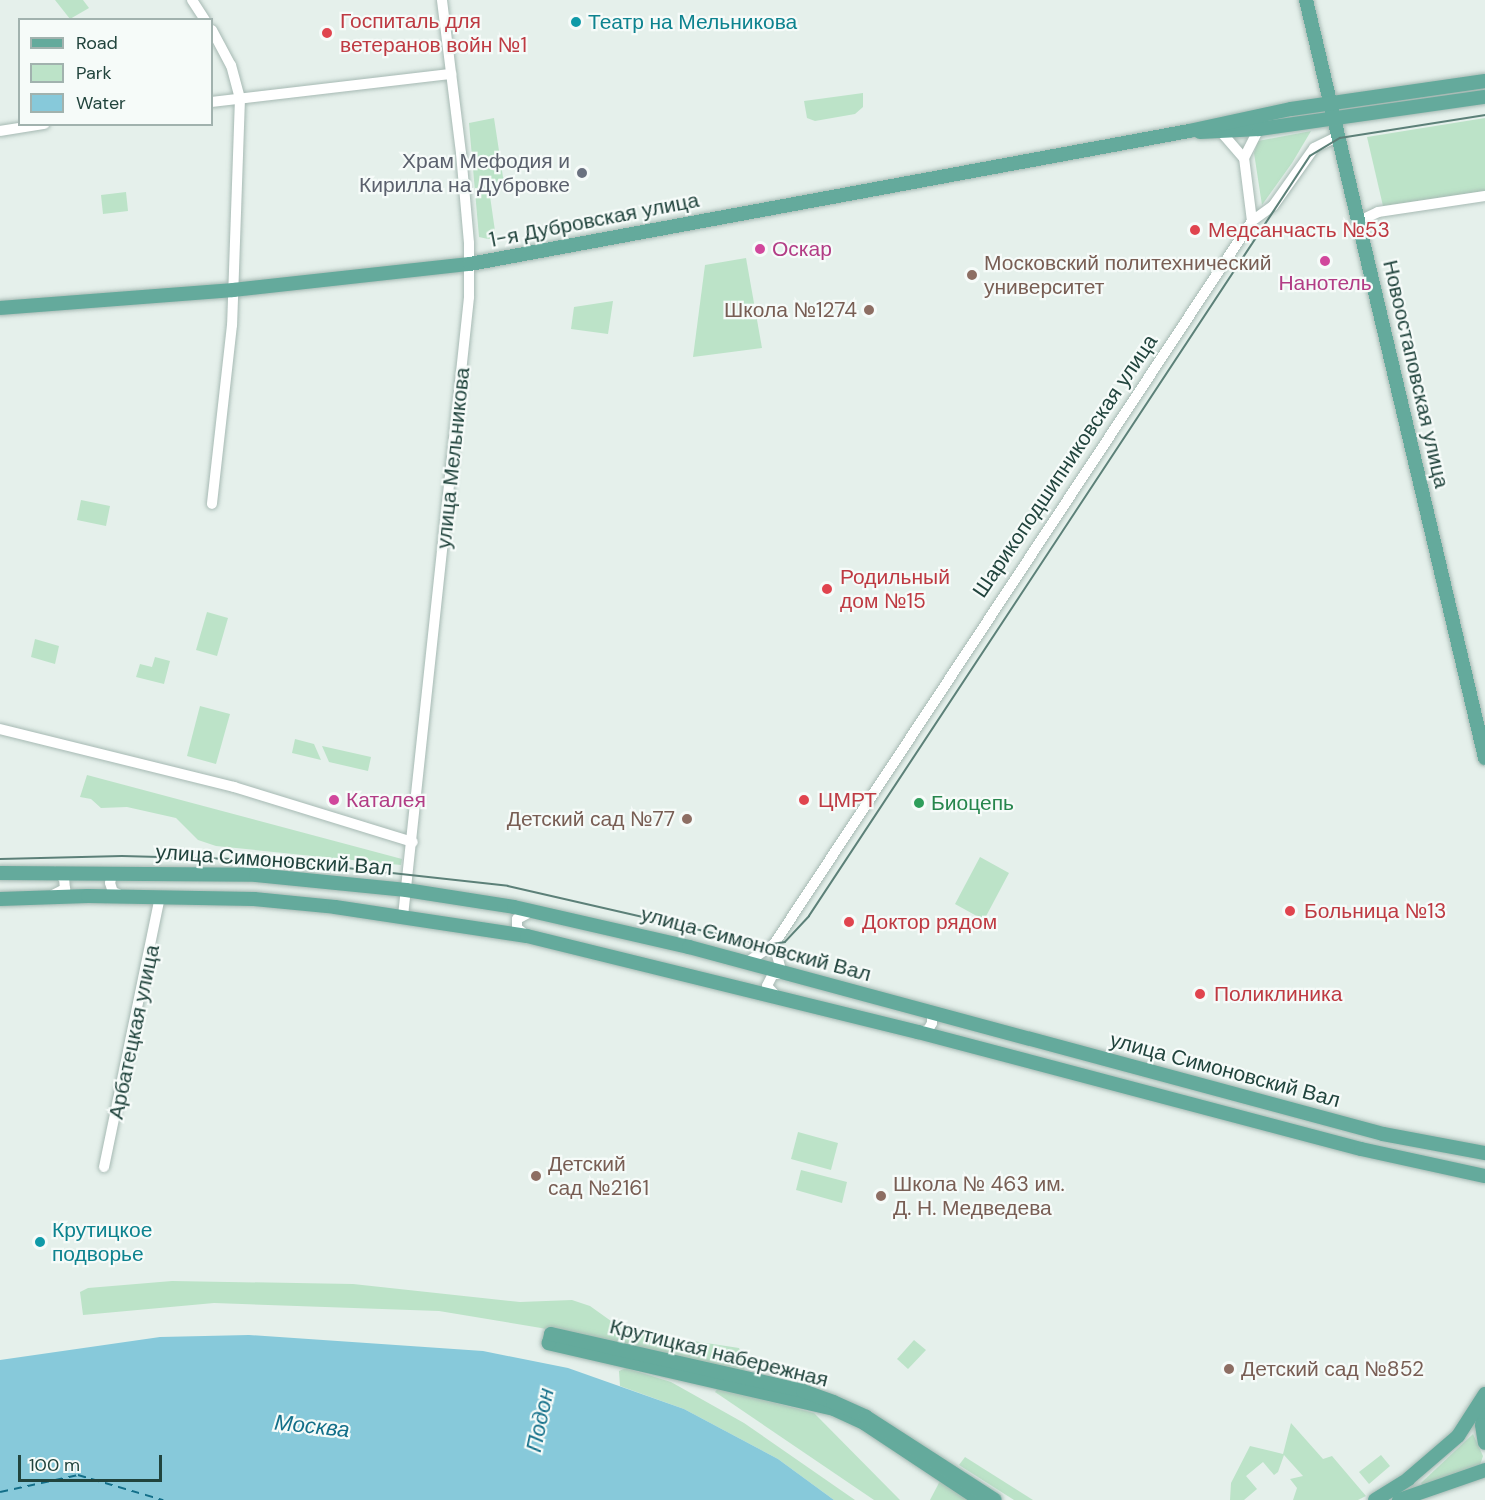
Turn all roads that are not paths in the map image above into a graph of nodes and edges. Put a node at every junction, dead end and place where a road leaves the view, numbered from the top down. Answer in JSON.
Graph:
{"nodes":[{"id":1,"x":192,"y":0,"type":"edge"},
{"id":2,"x":442,"y":0,"type":"edge"},
{"id":3,"x":1306,"y":0,"type":"edge"},
{"id":4,"x":204,"y":18,"type":"edge"},
{"id":5,"x":213,"y":32,"type":"edge"},
{"id":6,"x":451,"y":74,"type":"junction"},
{"id":7,"x":1485,"y":81,"type":"edge"},
{"id":8,"x":1485,"y":97,"type":"edge"},
{"id":9,"x":240,"y":98,"type":"junction"},
{"id":10,"x":213,"y":102,"type":"edge"},
{"id":11,"x":1331,"y":103,"type":"junction"},
{"id":12,"x":1335,"y":120,"type":"junction"},
{"id":13,"x":29,"y":126,"type":"edge"},
{"id":14,"x":1259,"y":129,"type":"junction"},
{"id":15,"x":0,"y":130,"type":"edge"},
{"id":16,"x":1189,"y":131,"type":"junction"},
{"id":17,"x":1222,"y":133,"type":"junction"},
{"id":18,"x":1339,"y":136,"type":"junction"},
{"id":19,"x":1244,"y":158,"type":"junction"},
{"id":20,"x":1485,"y":196,"type":"edge"},
{"id":21,"x":1252,"y":221,"type":"junction"},
{"id":22,"x":1359,"y":221,"type":"junction"},
{"id":23,"x":470,"y":264,"type":"junction"},
{"id":24,"x":233,"y":290,"type":"junction"},
{"id":25,"x":0,"y":308,"type":"edge"},
{"id":26,"x":212,"y":504,"type":"dead end"},
{"id":27,"x":0,"y":729,"type":"edge"},
{"id":28,"x":1485,"y":758,"type":"edge"},
{"id":29,"x":413,"y":842,"type":"junction"},
{"id":30,"x":49,"y":871,"type":"junction"},
{"id":31,"x":123,"y":871,"type":"junction"},
{"id":32,"x":0,"y":873,"type":"edge"},
{"id":33,"x":405,"y":890,"type":"junction"},
{"id":34,"x":123,"y":896,"type":"junction"},
{"id":35,"x":51,"y":897,"type":"junction"},
{"id":36,"x":160,"y":897,"type":"junction"},
{"id":37,"x":0,"y":899,"type":"edge"},
{"id":38,"x":532,"y":911,"type":"junction"},
{"id":39,"x":403,"y":916,"type":"junction"},
{"id":40,"x":527,"y":936,"type":"junction"},
{"id":41,"x":774,"y":944,"type":"junction"},
{"id":42,"x":746,"y":963,"type":"junction"},
{"id":43,"x":782,"y":974,"type":"junction"},
{"id":44,"x":776,"y":996,"type":"junction"},
{"id":45,"x":924,"y":1010,"type":"junction"},
{"id":46,"x":918,"y":1032,"type":"junction"},
{"id":47,"x":1483,"y":1154,"type":"edge"},
{"id":48,"x":104,"y":1167,"type":"dead end"},
{"id":49,"x":1481,"y":1174,"type":"edge"},
{"id":50,"x":1485,"y":1394,"type":"edge"},
{"id":51,"x":1485,"y":1410,"type":"edge"},
{"id":52,"x":1485,"y":1443,"type":"edge"},
{"id":53,"x":1485,"y":1470,"type":"edge"},
{"id":54,"x":980,"y":1500,"type":"edge"},
{"id":55,"x":995,"y":1500,"type":"edge"},
{"id":56,"x":1375,"y":1500,"type":"edge"},
{"id":57,"x":1399,"y":1500,"type":"edge"}],
"edges":[{"from":1,"to":4,"type":"street"},
{"from":2,"to":6,"type":"street","name":"улица Мельникова"},
{"from":3,"to":11,"type":"main road","name":"Новоостаповская улица"},
{"from":5,"to":9,"type":"street"},
{"from":6,"to":9,"type":"street"},
{"from":6,"to":23,"type":"street","name":"улица Мельникова"},
{"from":7,"to":11,"type":"main road"},
{"from":8,"to":12,"type":"main road"},
{"from":9,"to":10,"type":"street"},
{"from":9,"to":24,"type":"street"},
{"from":11,"to":12,"type":"main road","name":"Новоостаповская улица"},
{"from":11,"to":16,"type":"main road","name":"1-я Дубровская улица"},
{"from":12,"to":14,"type":"main road","name":"1-я Дубровская улица"},
{"from":12,"to":18,"type":"main road","name":"Новоостаповская улица"},
{"from":13,"to":15,"type":"street"},
{"from":14,"to":17,"type":"main road","name":"1-я Дубровская улица"},
{"from":14,"to":19,"type":"street"},
{"from":16,"to":17,"type":"main road","name":"1-я Дубровская улица"},
{"from":16,"to":23,"type":"main road","name":"1-я Дубровская улица"},
{"from":17,"to":19,"type":"street"},
{"from":18,"to":21,"type":"street","name":"Шарикоподшипниковская улица"},
{"from":18,"to":22,"type":"main road","name":"Новоостаповская улица"},
{"from":19,"to":21,"type":"street"},
{"from":20,"to":22,"type":"street"},
{"from":21,"to":41,"type":"street","name":"Шарикоподшипниковская улица"},
{"from":22,"to":28,"type":"main road","name":"Новоостаповская улица"},
{"from":23,"to":24,"type":"main road","name":"1-я Дубровская улица"},
{"from":23,"to":29,"type":"street","name":"улица Мельникова"},
{"from":24,"to":25,"type":"main road","name":"1-я Дубровская улица"},
{"from":24,"to":26,"type":"street"},
{"from":27,"to":29,"type":"street","name":"улица Симоновский Вал"},
{"from":29,"to":33,"type":"street","name":"улица Мельникова"},
{"from":30,"to":31,"type":"main road","name":"улица Симоновский Вал"},
{"from":30,"to":32,"type":"main road","name":"улица Симоновский Вал"},
{"from":30,"to":35,"type":"street"},
{"from":31,"to":33,"type":"main road","name":"улица Симоновский Вал"},
{"from":31,"to":34,"type":"street"},
{"from":33,"to":38,"type":"main road","name":"улица Симоновский Вал"},
{"from":33,"to":39,"type":"street","name":"улица Мельникова"},
{"from":34,"to":35,"type":"main road","name":"улица Симоновский Вал"},
{"from":34,"to":36,"type":"main road","name":"улица Симоновский Вал"},
{"from":35,"to":37,"type":"main road","name":"улица Симоновский Вал"},
{"from":36,"to":39,"type":"main road","name":"улица Симоновский Вал"},
{"from":36,"to":48,"type":"street","name":"Арбатецкая улица"},
{"from":38,"to":40,"type":"street"},
{"from":38,"to":42,"type":"main road","name":"улица Симоновский Вал"},
{"from":39,"to":40,"type":"main road","name":"улица Симоновский Вал"},
{"from":40,"to":44,"type":"main road","name":"улица Симоновский Вал"},
{"from":41,"to":42,"type":"street"},
{"from":41,"to":43,"type":"street"},
{"from":42,"to":43,"type":"main road","name":"улица Симоновский Вал"},
{"from":43,"to":44,"type":"street"},
{"from":43,"to":45,"type":"main road","name":"улица Симоновский Вал"},
{"from":44,"to":46,"type":"main road","name":"улица Симоновский Вал"},
{"from":45,"to":46,"type":"street"},
{"from":45,"to":47,"type":"main road","name":"улица Симоновский Вал"},
{"from":46,"to":49,"type":"main road","name":"улица Симоновский Вал"},
{"from":50,"to":56,"type":"main road"},
{"from":51,"to":52,"type":"main road"},
{"from":53,"to":57,"type":"main road"},
{"from":54,"to":55,"type":"main road","name":"Крутицкая набережная"}]}
